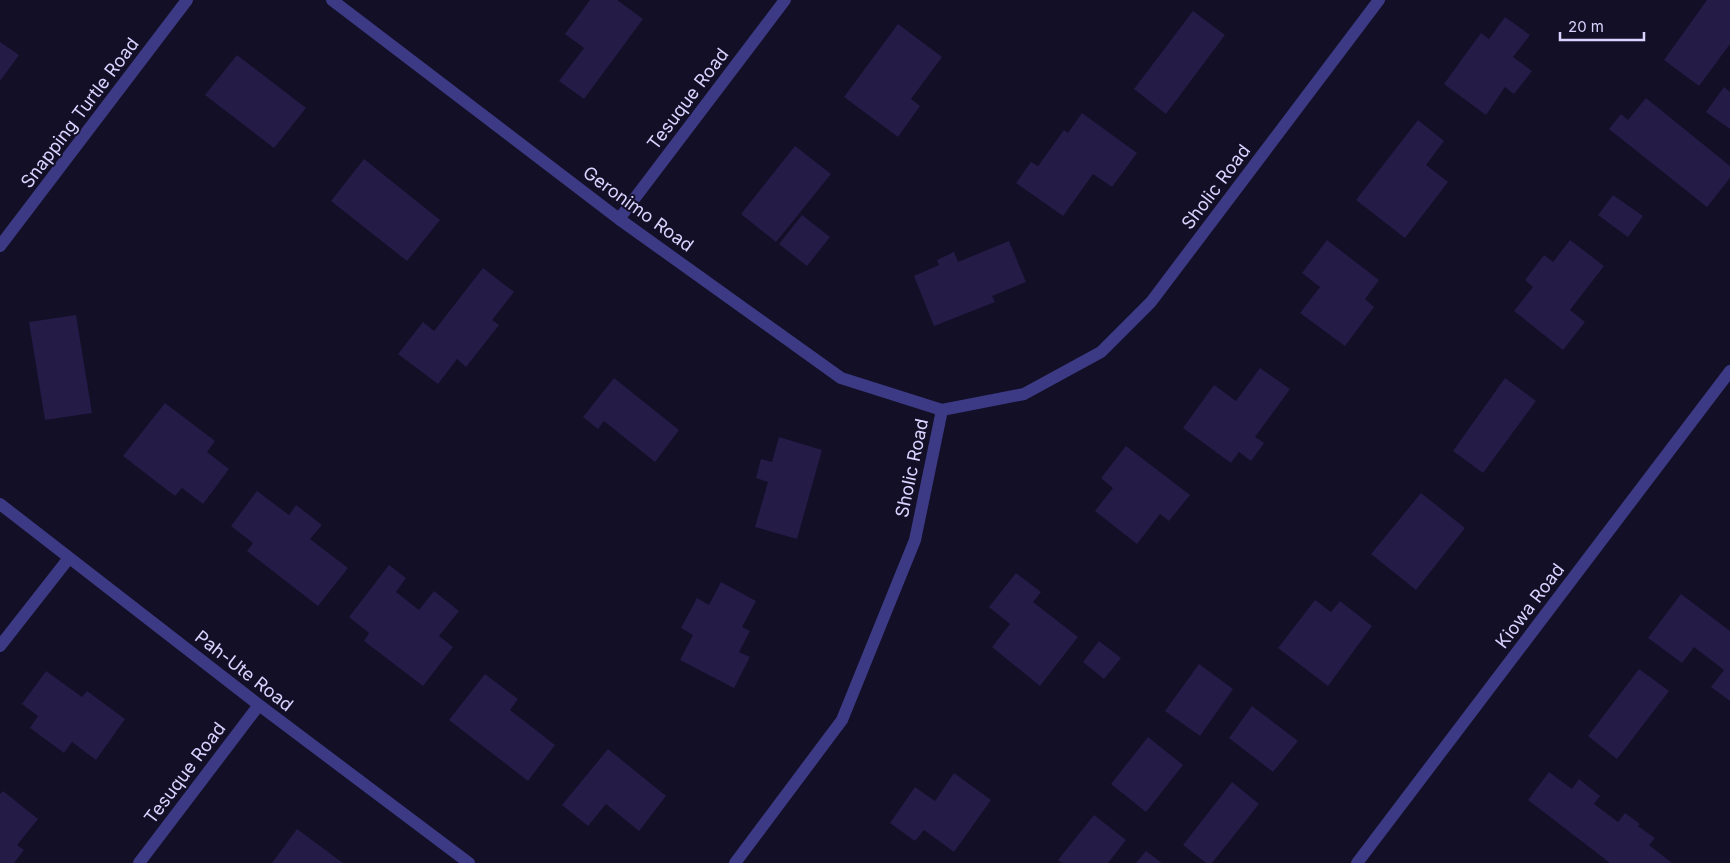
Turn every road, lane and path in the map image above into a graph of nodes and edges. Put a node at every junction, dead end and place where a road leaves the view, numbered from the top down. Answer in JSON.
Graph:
{"nodes":[{"id":1,"x":187,"y":0,"type":"edge"},
{"id":2,"x":332,"y":0,"type":"edge"},
{"id":3,"x":785,"y":0,"type":"edge"},
{"id":4,"x":1379,"y":0,"type":"edge"},
{"id":5,"x":620,"y":219,"type":"junction"},
{"id":6,"x":0,"y":246,"type":"edge"},
{"id":7,"x":1730,"y":371,"type":"edge"},
{"id":8,"x":942,"y":410,"type":"junction"},
{"id":9,"x":0,"y":504,"type":"edge"},
{"id":10,"x":69,"y":558,"type":"junction"},
{"id":11,"x":0,"y":646,"type":"edge"},
{"id":12,"x":259,"y":705,"type":"junction"},
{"id":13,"x":138,"y":863,"type":"edge"},
{"id":14,"x":469,"y":863,"type":"edge"},
{"id":15,"x":735,"y":863,"type":"edge"},
{"id":16,"x":1357,"y":863,"type":"edge"}],
"edges":[{"from":1,"to":6,"type":"street","name":"Snapping Turtle Road"},
{"from":2,"to":5,"type":"street","name":"Geronimo Road"},
{"from":3,"to":5,"type":"street","name":"Tesuque Road"},
{"from":4,"to":8,"type":"street","name":"Sholic Road"},
{"from":5,"to":8,"type":"street","name":"Geronimo Road"},
{"from":7,"to":16,"type":"street","name":"Kiowa Road"},
{"from":8,"to":15,"type":"street","name":"Sholic Road"},
{"from":9,"to":10,"type":"street","name":"Pah-Ute Road"},
{"from":10,"to":11,"type":"street"},
{"from":10,"to":12,"type":"street","name":"Pah-Ute Road"},
{"from":12,"to":13,"type":"street","name":"Tesuque Road"},
{"from":12,"to":14,"type":"street","name":"Pah-Ute Road"}]}
